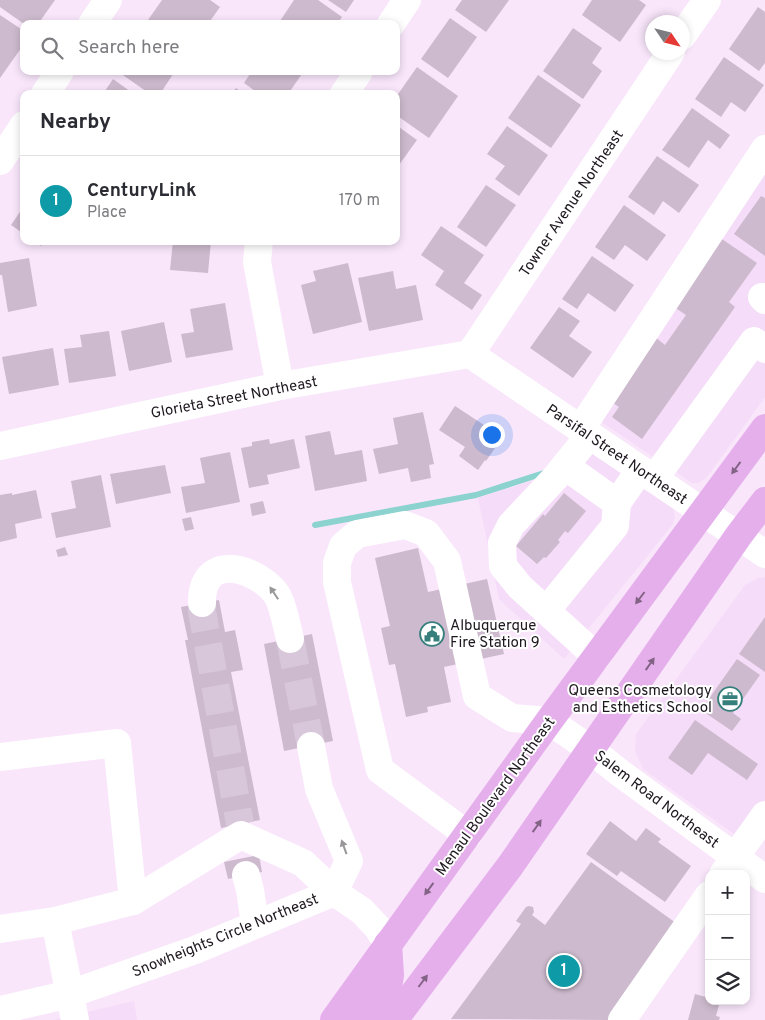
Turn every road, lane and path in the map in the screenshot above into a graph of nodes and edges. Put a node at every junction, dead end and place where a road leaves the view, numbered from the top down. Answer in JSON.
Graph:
{"nodes":[{"id":1,"x":108,"y":0,"type":"edge"},
{"id":2,"x":407,"y":0,"type":"edge"},
{"id":3,"x":706,"y":0,"type":"edge"},
{"id":4,"x":95,"y":20,"type":"edge"},
{"id":5,"x":394,"y":20,"type":"edge"},
{"id":6,"x":690,"y":24,"type":"edge"},
{"id":7,"x":667,"y":60,"type":"edge"},
{"id":8,"x":57,"y":75,"type":"edge"},
{"id":9,"x":356,"y":75,"type":"edge"},
{"id":10,"x":48,"y":90,"type":"edge"},
{"id":11,"x":347,"y":90,"type":"edge"},
{"id":12,"x":20,"y":131,"type":"edge"},
{"id":13,"x":765,"y":149,"type":"edge"},
{"id":14,"x":0,"y":161,"type":"edge"},
{"id":15,"x":259,"y":245,"type":"edge"},
{"id":16,"x":765,"y":349,"type":"edge"},
{"id":17,"x":470,"y":354,"type":"junction"},
{"id":18,"x":280,"y":386,"type":"junction"},
{"id":19,"x":765,"y":428,"type":"edge"},
{"id":20,"x":584,"y":433,"type":"junction"},
{"id":21,"x":0,"y":446,"type":"edge"},
{"id":22,"x":565,"y":466,"type":"junction"},
{"id":23,"x":647,"y":474,"type":"junction"},
{"id":24,"x":765,"y":501,"type":"edge"},
{"id":25,"x":617,"y":503,"type":"junction"},
{"id":26,"x":704,"y":512,"type":"junction"},
{"id":27,"x":739,"y":535,"type":"junction"},
{"id":28,"x":765,"y":554,"type":"edge"},
{"id":29,"x":202,"y":603,"type":"tunnel mouth"},
{"id":30,"x":546,"y":611,"type":"junction"},
{"id":31,"x":290,"y":639,"type":"tunnel mouth"},
{"id":32,"x":597,"y":656,"type":"junction"},
{"id":33,"x":549,"y":721,"type":"junction"},
{"id":34,"x":310,"y":746,"type":"tunnel mouth"},
{"id":35,"x":590,"y":749,"type":"junction"},
{"id":36,"x":0,"y":757,"type":"edge"},
{"id":37,"x":765,"y":816,"type":"edge"},
{"id":38,"x":468,"y":835,"type":"junction"},
{"id":39,"x":242,"y":848,"type":"junction"},
{"id":40,"x":729,"y":865,"type":"edge"},
{"id":41,"x":765,"y":879,"type":"edge"},
{"id":42,"x":334,"y":892,"type":"junction"},
{"id":43,"x":133,"y":901,"type":"junction"},
{"id":44,"x":705,"y":901,"type":"edge"},
{"id":45,"x":55,"y":921,"type":"junction"},
{"id":46,"x":255,"y":924,"type":"junction"},
{"id":47,"x":0,"y":929,"type":"edge"},
{"id":48,"x":388,"y":944,"type":"junction"},
{"id":49,"x":72,"y":1007,"type":"edge"},
{"id":50,"x":0,"y":1010,"type":"edge"},
{"id":51,"x":334,"y":1020,"type":"edge"},
{"id":52,"x":365,"y":1020,"type":"edge"},
{"id":53,"x":394,"y":1020,"type":"edge"},
{"id":54,"x":622,"y":1020,"type":"edge"}],
"edges":[{"from":1,"to":4,"type":"street"},
{"from":2,"to":5,"type":"street"},
{"from":3,"to":6,"type":"street"},
{"from":7,"to":17,"type":"street","name":"Towner Avenue Northeast"},
{"from":8,"to":10,"type":"street"},
{"from":9,"to":11,"type":"street"},
{"from":12,"to":14,"type":"street"},
{"from":13,"to":20,"type":"street"},
{"from":15,"to":18,"type":"street"},
{"from":16,"to":23,"type":"street"},
{"from":17,"to":18,"type":"street","name":"Glorieta Street Northeast"},
{"from":17,"to":20,"type":"street","name":"Parsifal Street Northeast"},
{"from":18,"to":21,"type":"street","name":"Glorieta Street Northeast"},
{"from":19,"to":26,"type":"main road","name":"Menaul Boulevard Northeast","one_way":true},
{"from":20,"to":22,"type":"street"},
{"from":20,"to":23,"type":"street","name":"Parsifal Street Northeast"},
{"from":22,"to":25,"type":"street"},
{"from":22,"to":30,"type":"street"},
{"from":23,"to":25,"type":"street"},
{"from":23,"to":26,"type":"street","name":"Parsifal Street Northeast"},
{"from":24,"to":27,"type":"main road"},
{"from":25,"to":30,"type":"street"},
{"from":26,"to":27,"type":"street","name":"Parsifal Street Northeast"},
{"from":26,"to":32,"type":"main road","name":"Menaul Boulevard Northeast","one_way":true},
{"from":27,"to":28,"type":"street","name":"Parsifal Street Northeast"},
{"from":35,"to":27,"type":"main road","one_way":true},
{"from":31,"to":29,"type":"street","one_way":true},
{"from":30,"to":32,"type":"street"},
{"from":32,"to":33,"type":"main road","name":"Menaul Boulevard Northeast"},
{"from":33,"to":35,"type":"street","name":"Salem Road Northeast"},
{"from":33,"to":38,"type":"main road","name":"Menaul Boulevard Northeast"},
{"from":33,"to":38,"type":"street"},
{"from":42,"to":34,"type":"street","one_way":true},
{"from":35,"to":40,"type":"street","name":"Salem Road Northeast"},
{"from":53,"to":35,"type":"main road","one_way":true},
{"from":36,"to":43,"type":"street"},
{"from":37,"to":40,"type":"street"},
{"from":38,"to":48,"type":"main road","name":"Menaul Boulevard Northeast","one_way":true},
{"from":39,"to":42,"type":"street"},
{"from":39,"to":43,"type":"street"},
{"from":39,"to":46,"type":"street"},
{"from":40,"to":41,"type":"street","name":"Salem Road Northeast"},
{"from":42,"to":46,"type":"street","name":"Snowheights Circle Northeast"},
{"from":42,"to":48,"type":"street"},
{"from":43,"to":45,"type":"street"},
{"from":44,"to":54,"type":"street"},
{"from":45,"to":47,"type":"street"},
{"from":45,"to":49,"type":"street"},
{"from":46,"to":49,"type":"street","name":"Snowheights Circle Northeast"},
{"from":48,"to":51,"type":"main road","name":"Menaul Boulevard Northeast"},
{"from":48,"to":52,"type":"main road"},
{"from":49,"to":50,"type":"street","name":"Snowheights Circle Northeast"}]}
